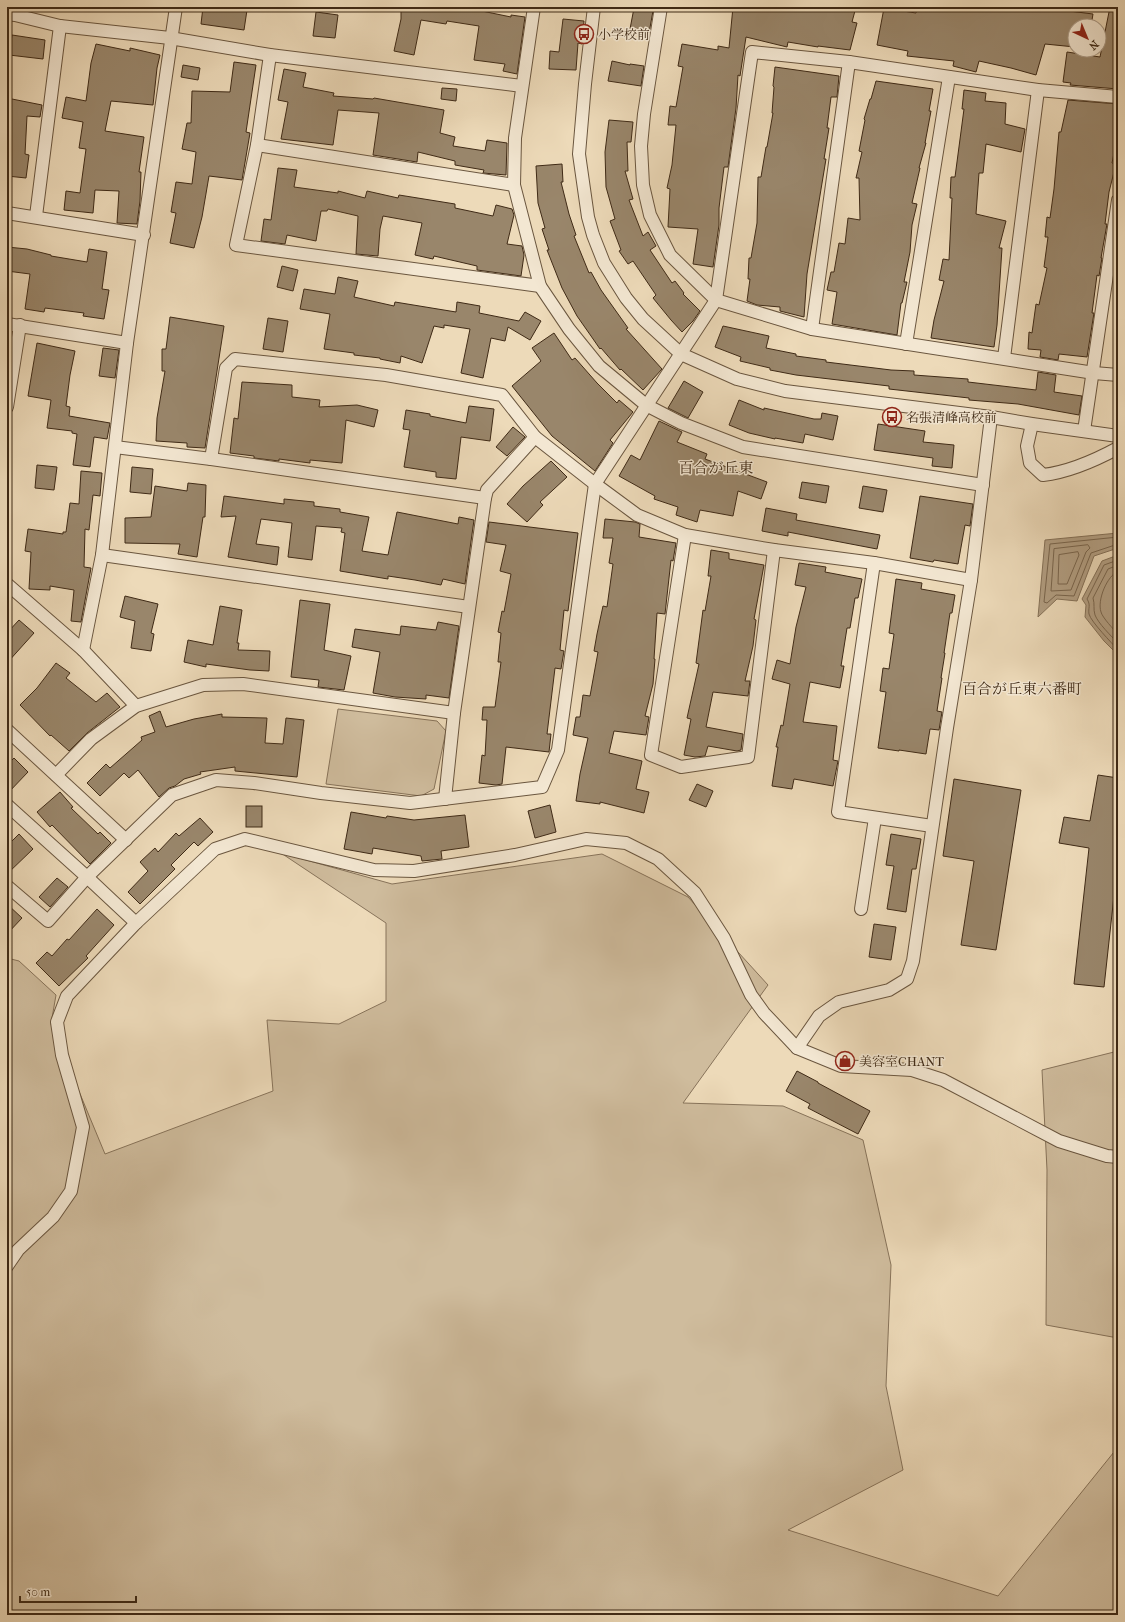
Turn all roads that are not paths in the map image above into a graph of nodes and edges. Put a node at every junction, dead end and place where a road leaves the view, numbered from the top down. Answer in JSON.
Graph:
{"nodes":[{"id":1,"x":176,"y":7,"type":"edge"},
{"id":2,"x":534,"y":7,"type":"edge"},
{"id":3,"x":594,"y":7,"type":"edge"},
{"id":4,"x":661,"y":7,"type":"edge"},
{"id":5,"x":7,"y":14,"type":"edge"},
{"id":6,"x":60,"y":26,"type":"junction"},
{"id":7,"x":170,"y":38,"type":"junction"},
{"id":8,"x":270,"y":55,"type":"junction"},
{"id":9,"x":849,"y":62,"type":"junction"},
{"id":10,"x":950,"y":77,"type":"junction"},
{"id":11,"x":522,"y":86,"type":"junction"},
{"id":12,"x":1038,"y":90,"type":"junction"},
{"id":13,"x":1118,"y":97,"type":"edge"},
{"id":14,"x":257,"y":145,"type":"junction"},
{"id":15,"x":514,"y":185,"type":"junction"},
{"id":16,"x":1118,"y":200,"type":"edge"},
{"id":17,"x":7,"y":213,"type":"edge"},
{"id":18,"x":36,"y":216,"type":"junction"},
{"id":19,"x":144,"y":235,"type":"junction"},
{"id":20,"x":540,"y":286,"type":"junction"},
{"id":21,"x":716,"y":300,"type":"junction"},
{"id":22,"x":7,"y":324,"type":"edge"},
{"id":23,"x":20,"y":325,"type":"junction"},
{"id":24,"x":812,"y":329,"type":"junction"},
{"id":25,"x":127,"y":343,"type":"junction"},
{"id":26,"x":906,"y":344,"type":"junction"},
{"id":27,"x":680,"y":354,"type":"junction"},
{"id":28,"x":1004,"y":358,"type":"junction"},
{"id":29,"x":1094,"y":373,"type":"junction"},
{"id":30,"x":1118,"y":375,"type":"edge"},
{"id":31,"x":646,"y":405,"type":"junction"},
{"id":32,"x":7,"y":406,"type":"edge"},
{"id":33,"x":991,"y":417,"type":"junction"},
{"id":34,"x":1032,"y":424,"type":"junction"},
{"id":35,"x":1084,"y":431,"type":"junction"},
{"id":36,"x":1118,"y":436,"type":"edge"},
{"id":37,"x":535,"y":437,"type":"junction"},
{"id":38,"x":116,"y":448,"type":"junction"},
{"id":39,"x":1118,"y":448,"type":"edge"},
{"id":40,"x":210,"y":459,"type":"junction"},
{"id":41,"x":595,"y":484,"type":"junction"},
{"id":42,"x":984,"y":486,"type":"junction"},
{"id":43,"x":485,"y":498,"type":"junction"},
{"id":44,"x":684,"y":535,"type":"junction"},
{"id":45,"x":774,"y":550,"type":"junction"},
{"id":46,"x":102,"y":555,"type":"junction"},
{"id":47,"x":874,"y":563,"type":"junction"},
{"id":48,"x":971,"y":580,"type":"junction"},
{"id":49,"x":7,"y":584,"type":"edge"},
{"id":50,"x":469,"y":607,"type":"junction"},
{"id":51,"x":83,"y":650,"type":"junction"},
{"id":52,"x":136,"y":706,"type":"junction"},
{"id":53,"x":454,"y":713,"type":"junction"},
{"id":54,"x":7,"y":730,"type":"edge"},
{"id":55,"x":56,"y":775,"type":"junction"},
{"id":56,"x":445,"y":799,"type":"junction"},
{"id":57,"x":7,"y":805,"type":"edge"},
{"id":58,"x":875,"y":818,"type":"junction"},
{"id":59,"x":932,"y":826,"type":"junction"},
{"id":60,"x":126,"y":840,"type":"junction"},
{"id":61,"x":87,"y":877,"type":"junction"},
{"id":62,"x":7,"y":886,"type":"edge"},
{"id":63,"x":861,"y":909,"type":"dead end"},
{"id":64,"x":136,"y":923,"type":"junction"},
{"id":65,"x":797,"y":1048,"type":"junction"},
{"id":66,"x":1118,"y":1157,"type":"edge"},
{"id":67,"x":7,"y":1266,"type":"edge"}],
"edges":[{"from":1,"to":7,"type":"street"},
{"from":2,"to":11,"type":"street"},
{"from":3,"to":27,"type":"street"},
{"from":4,"to":21,"type":"street"},
{"from":5,"to":6,"type":"street"},
{"from":6,"to":7,"type":"street"},
{"from":6,"to":18,"type":"street"},
{"from":7,"to":8,"type":"street"},
{"from":7,"to":19,"type":"street"},
{"from":8,"to":11,"type":"street"},
{"from":8,"to":14,"type":"street"},
{"from":9,"to":10,"type":"street"},
{"from":9,"to":21,"type":"street"},
{"from":9,"to":24,"type":"street"},
{"from":10,"to":12,"type":"street"},
{"from":10,"to":26,"type":"street"},
{"from":11,"to":15,"type":"street"},
{"from":12,"to":13,"type":"street"},
{"from":12,"to":28,"type":"street"},
{"from":14,"to":15,"type":"street"},
{"from":14,"to":20,"type":"street"},
{"from":15,"to":20,"type":"street"},
{"from":16,"to":29,"type":"street"},
{"from":17,"to":18,"type":"street"},
{"from":18,"to":19,"type":"street"},
{"from":19,"to":25,"type":"street"},
{"from":20,"to":31,"type":"street"},
{"from":21,"to":24,"type":"street"},
{"from":21,"to":27,"type":"street"},
{"from":22,"to":23,"type":"street"},
{"from":23,"to":25,"type":"street"},
{"from":23,"to":32,"type":"street"},
{"from":24,"to":26,"type":"street"},
{"from":25,"to":38,"type":"street"},
{"from":26,"to":28,"type":"street"},
{"from":27,"to":31,"type":"street"},
{"from":27,"to":33,"type":"street"},
{"from":28,"to":29,"type":"street"},
{"from":29,"to":30,"type":"street"},
{"from":29,"to":35,"type":"street"},
{"from":31,"to":41,"type":"street"},
{"from":31,"to":42,"type":"street"},
{"from":33,"to":34,"type":"street"},
{"from":33,"to":42,"type":"street"},
{"from":34,"to":35,"type":"street"},
{"from":34,"to":39,"type":"street"},
{"from":35,"to":36,"type":"street"},
{"from":37,"to":40,"type":"street"},
{"from":37,"to":41,"type":"street"},
{"from":37,"to":43,"type":"street"},
{"from":38,"to":40,"type":"street"},
{"from":38,"to":46,"type":"street"},
{"from":40,"to":43,"type":"street"},
{"from":41,"to":44,"type":"street"},
{"from":41,"to":56,"type":"street"},
{"from":42,"to":48,"type":"street"},
{"from":43,"to":50,"type":"street"},
{"from":44,"to":45,"type":"street"},
{"from":44,"to":45,"type":"street"},
{"from":45,"to":47,"type":"street"},
{"from":46,"to":50,"type":"street"},
{"from":46,"to":51,"type":"street"},
{"from":47,"to":48,"type":"street"},
{"from":47,"to":58,"type":"street"},
{"from":48,"to":59,"type":"street"},
{"from":49,"to":51,"type":"street"},
{"from":50,"to":53,"type":"street"},
{"from":51,"to":52,"type":"street"},
{"from":52,"to":53,"type":"street"},
{"from":52,"to":55,"type":"street"},
{"from":53,"to":56,"type":"street"},
{"from":54,"to":55,"type":"street"},
{"from":55,"to":60,"type":"street"},
{"from":56,"to":60,"type":"street"},
{"from":57,"to":61,"type":"street"},
{"from":58,"to":59,"type":"street"},
{"from":58,"to":63,"type":"street"},
{"from":59,"to":65,"type":"street"},
{"from":60,"to":61,"type":"street"},
{"from":61,"to":62,"type":"street"},
{"from":61,"to":64,"type":"street"},
{"from":64,"to":65,"type":"street"},
{"from":64,"to":67,"type":"street"},
{"from":65,"to":66,"type":"street"}]}
